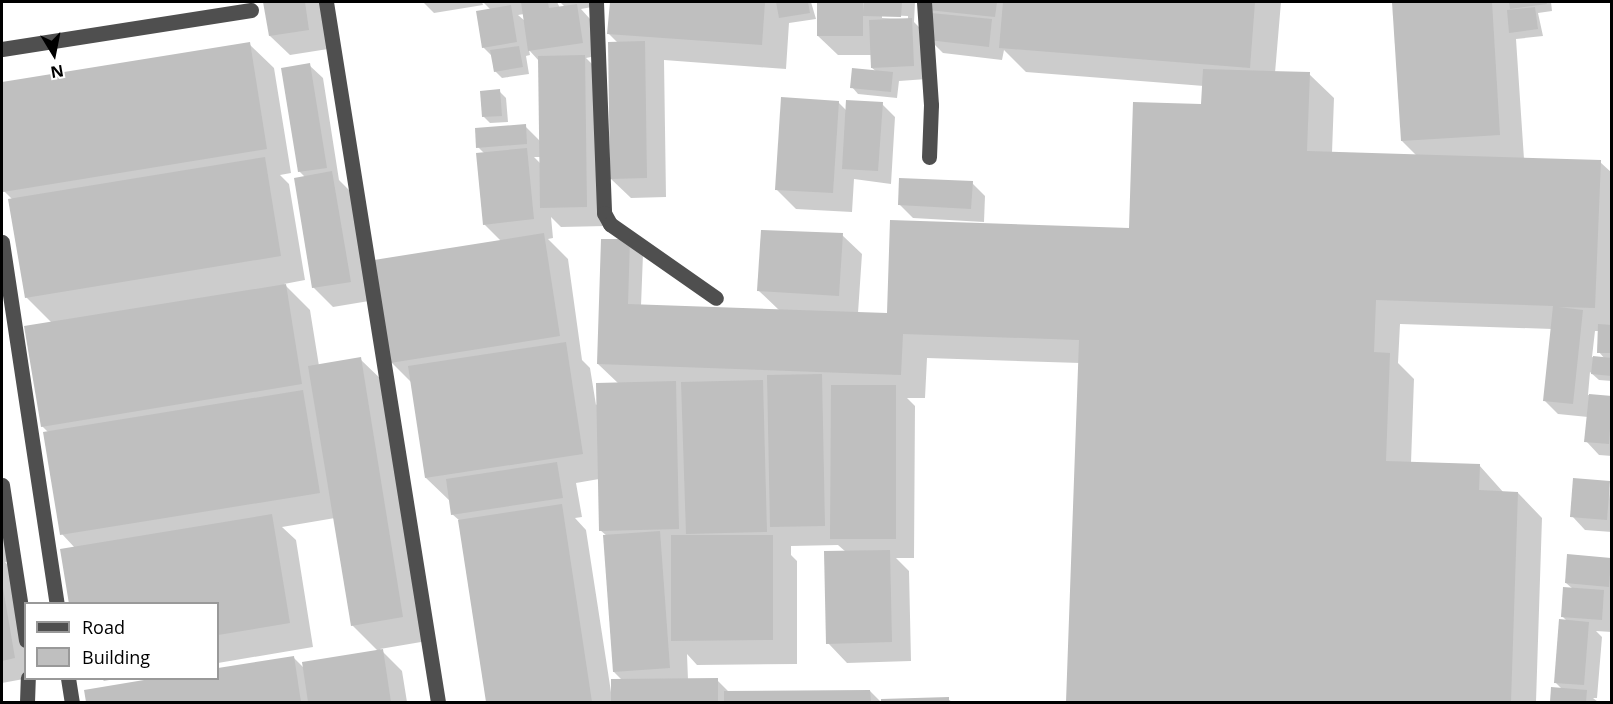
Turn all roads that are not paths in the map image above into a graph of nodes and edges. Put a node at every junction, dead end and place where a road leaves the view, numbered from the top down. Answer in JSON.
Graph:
{"nodes":[{"id":1,"x":326,"y":2,"type":"edge"},
{"id":2,"x":596,"y":2,"type":"edge"},
{"id":3,"x":924,"y":2,"type":"edge"},
{"id":4,"x":251,"y":10,"type":"dead end"},
{"id":5,"x":2,"y":49,"type":"edge"},
{"id":6,"x":929,"y":157,"type":"dead end"},
{"id":7,"x":2,"y":242,"type":"edge"},
{"id":8,"x":716,"y":298,"type":"dead end"},
{"id":9,"x":2,"y":485,"type":"edge"},
{"id":10,"x":57,"y":602,"type":"edge"},
{"id":11,"x":24,"y":627,"type":"edge"},
{"id":12,"x":28,"y":680,"type":"edge"},
{"id":13,"x":69,"y":680,"type":"edge"},
{"id":14,"x":27,"y":702,"type":"edge"},
{"id":15,"x":72,"y":702,"type":"edge"},
{"id":16,"x":438,"y":702,"type":"edge"}],
"edges":[{"from":1,"to":16,"type":"street"},
{"from":2,"to":8,"type":"street"},
{"from":3,"to":6,"type":"street"},
{"from":4,"to":5,"type":"street"},
{"from":7,"to":10,"type":"street"},
{"from":9,"to":11,"type":"street"},
{"from":12,"to":14,"type":"street"},
{"from":13,"to":15,"type":"street"}]}
